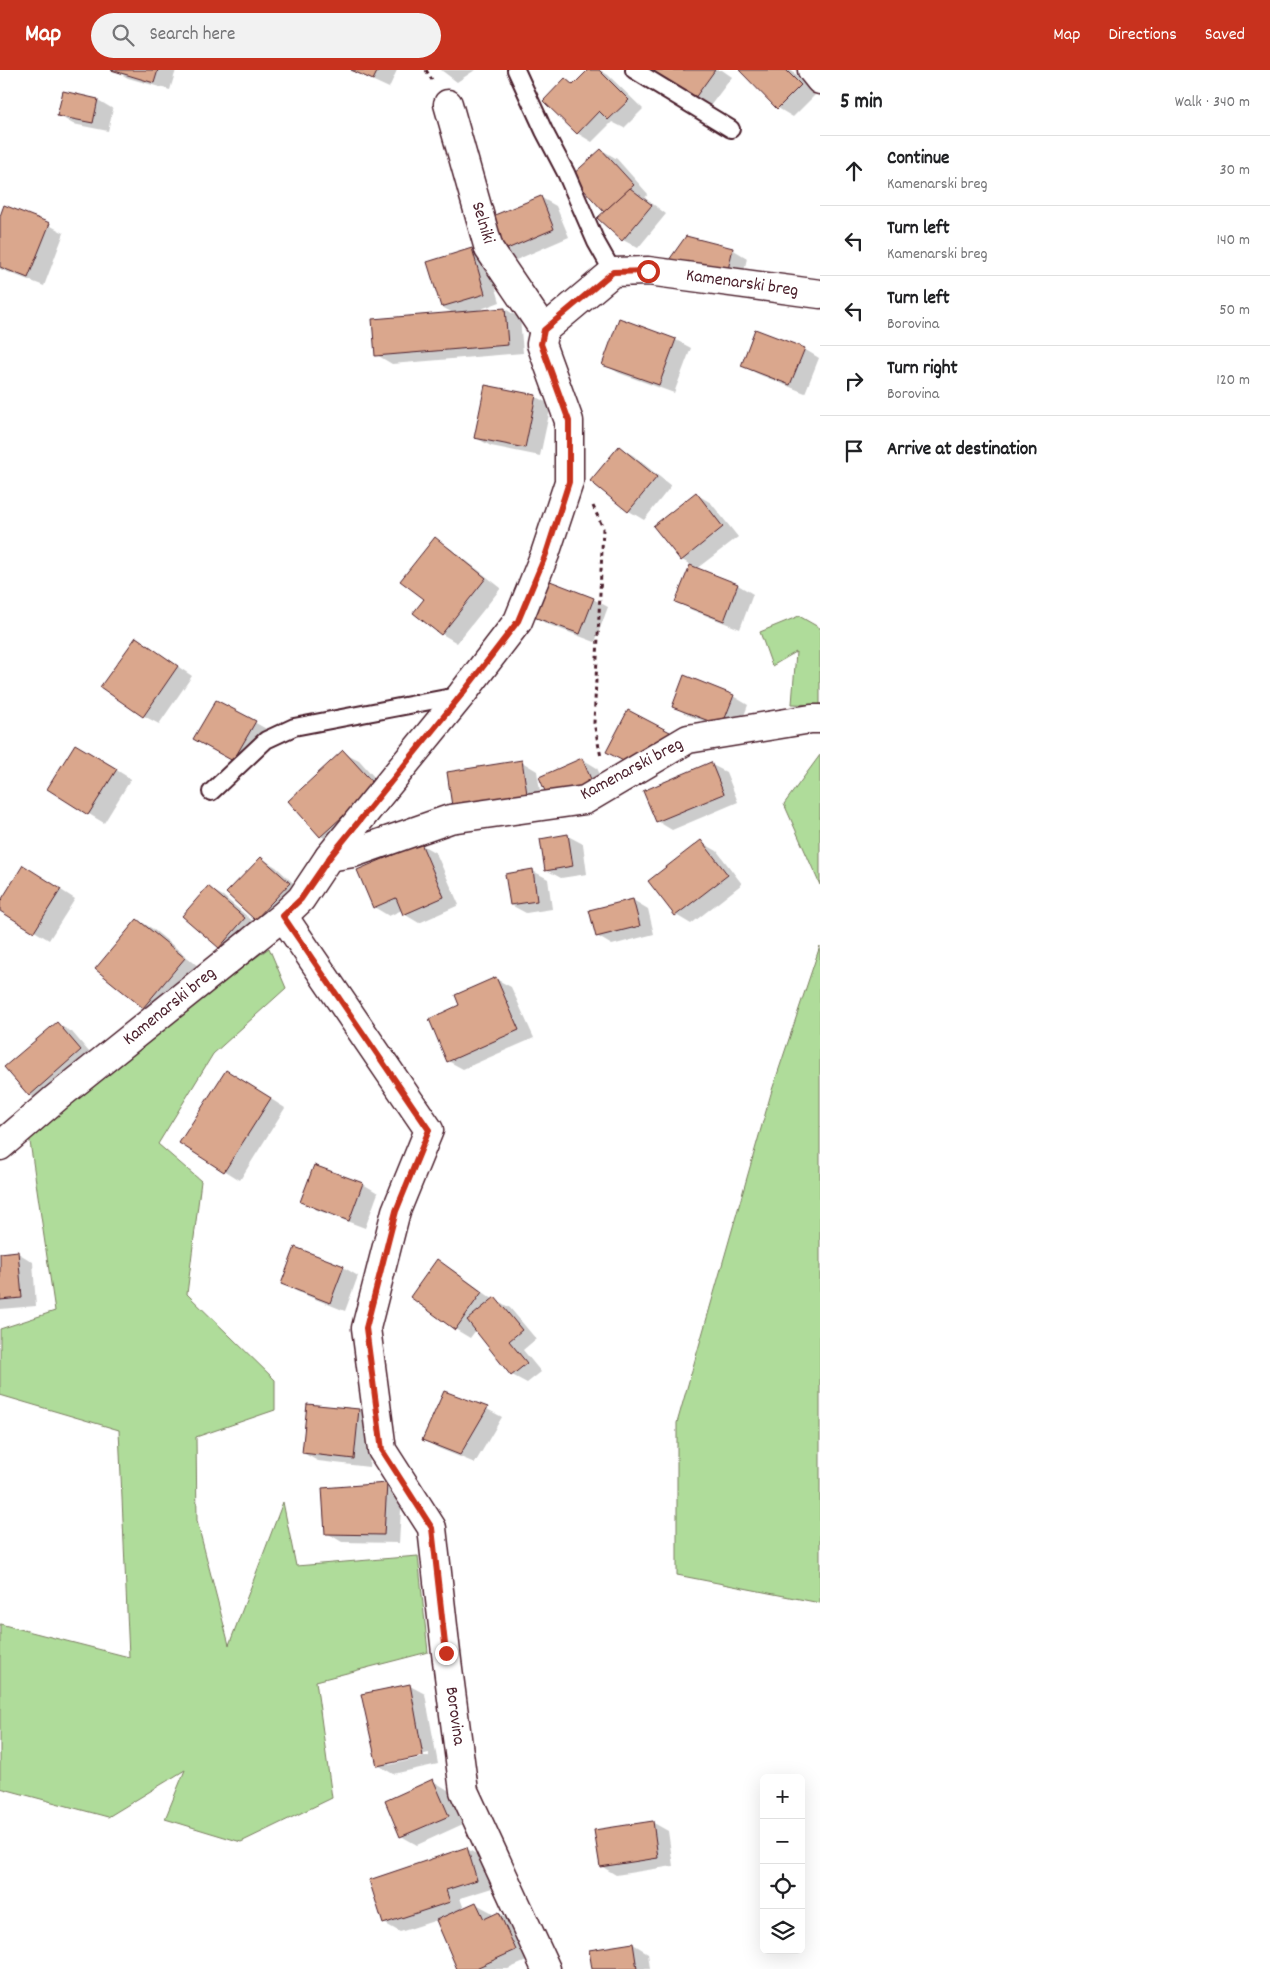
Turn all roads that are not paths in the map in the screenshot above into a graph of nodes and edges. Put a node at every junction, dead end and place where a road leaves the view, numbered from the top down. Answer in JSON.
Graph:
{"nodes":[{"id":1,"x":516,"y":70,"type":"edge"},
{"id":2,"x":634,"y":70,"type":"edge"},
{"id":3,"x":812,"y":70,"type":"edge"},
{"id":4,"x":820,"y":80,"type":"edge"},
{"id":5,"x":448,"y":104,"type":"dead end"},
{"id":6,"x":731,"y":129,"type":"dead end"},
{"id":7,"x":613,"y":272,"type":"junction"},
{"id":8,"x":820,"y":294,"type":"edge"},
{"id":9,"x":544,"y":330,"type":"junction"},
{"id":10,"x":462,"y":694,"type":"junction"},
{"id":11,"x":820,"y":719,"type":"edge"},
{"id":12,"x":210,"y":792,"type":"dead end"},
{"id":13,"x":330,"y":857,"type":"junction"},
{"id":14,"x":283,"y":916,"type":"junction"},
{"id":15,"x":0,"y":1146,"type":"edge"},
{"id":16,"x":546,"y":1969,"type":"edge"}],
"edges":[{"from":1,"to":7,"type":"lane"},
{"from":2,"to":6,"type":"lane"},
{"from":3,"to":4,"type":"street"},
{"from":5,"to":9,"type":"street","name":"Selniki"},
{"from":7,"to":8,"type":"street","name":"Kamenarski breg"},
{"from":7,"to":9,"type":"street"},
{"from":9,"to":10,"type":"street","name":"Kamenarski breg"},
{"from":10,"to":12,"type":"lane"},
{"from":10,"to":13,"type":"street","name":"Kamenarski breg"},
{"from":11,"to":13,"type":"street","name":"Kamenarski breg"},
{"from":13,"to":14,"type":"street","name":"Kamenarski breg"},
{"from":14,"to":15,"type":"street","name":"Kamenarski breg"},
{"from":14,"to":16,"type":"street","name":"Borovina"}]}
